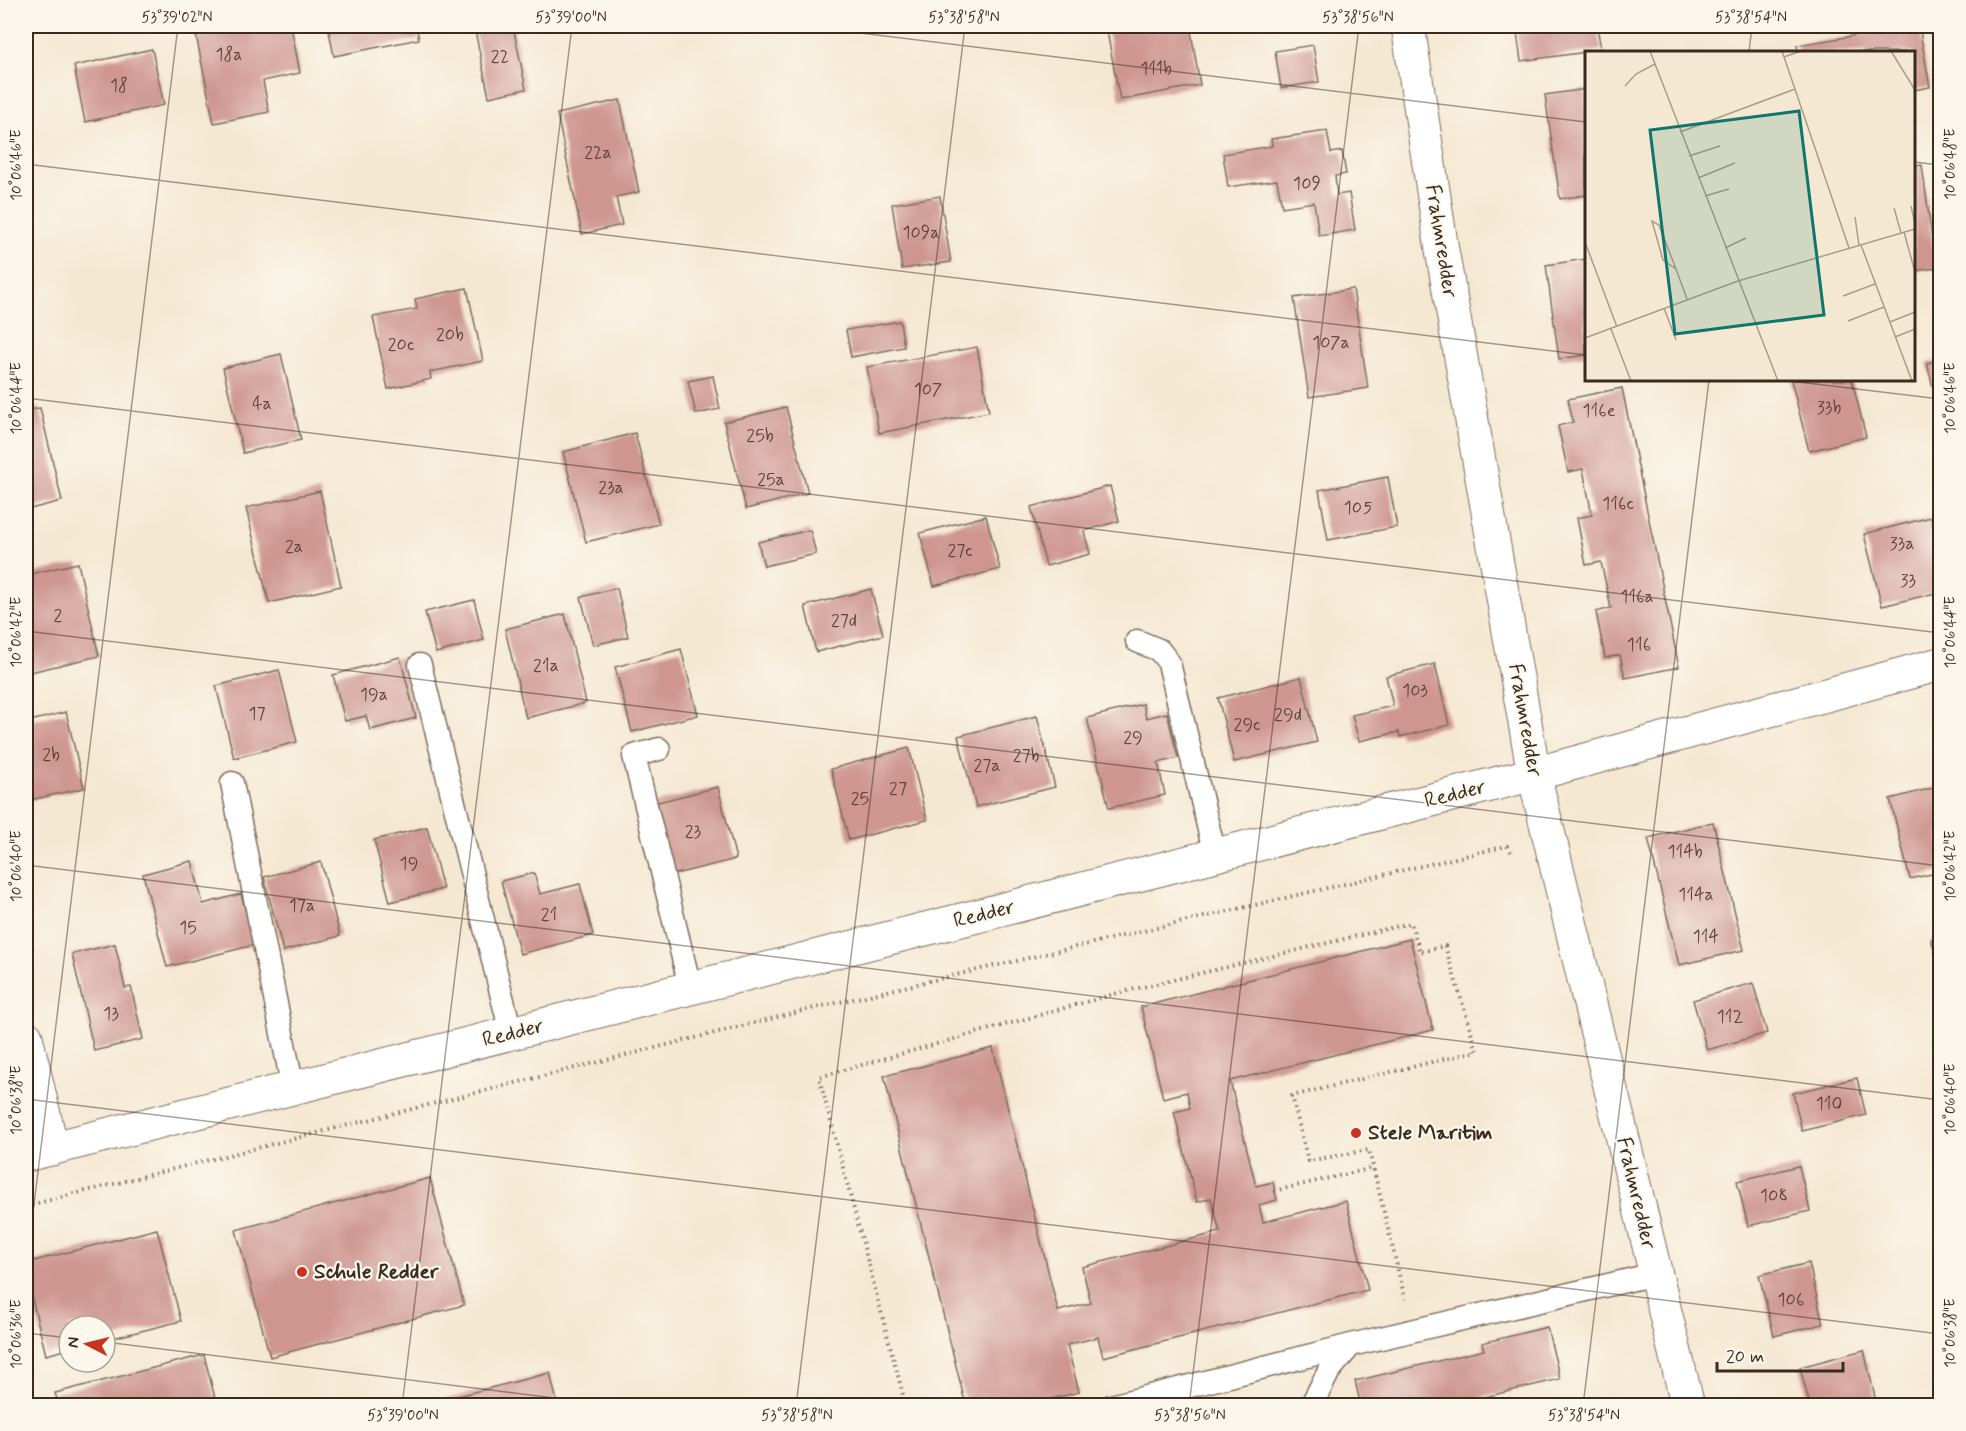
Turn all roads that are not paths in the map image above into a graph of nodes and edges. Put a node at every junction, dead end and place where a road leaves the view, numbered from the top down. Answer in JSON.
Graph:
{"nodes":[{"id":1,"x":1408,"y":26,"type":"edge"},
{"id":2,"x":1137,"y":641,"type":"dead end"},
{"id":3,"x":1941,"y":664,"type":"edge"},
{"id":4,"x":420,"y":665,"type":"dead end"},
{"id":5,"x":659,"y":749,"type":"dead end"},
{"id":6,"x":1534,"y":774,"type":"junction"},
{"id":7,"x":232,"y":783,"type":"dead end"},
{"id":8,"x":1215,"y":855,"type":"junction"},
{"id":9,"x":690,"y":987,"type":"junction"},
{"id":10,"x":511,"y":1033,"type":"junction"},
{"id":11,"x":26,"y":1037,"type":"edge"},
{"id":12,"x":292,"y":1089,"type":"junction"},
{"id":13,"x":39,"y":1152,"type":"edge"},
{"id":14,"x":1655,"y":1274,"type":"junction"},
{"id":15,"x":1351,"y":1345,"type":"junction"},
{"id":16,"x":1111,"y":1406,"type":"edge"},
{"id":17,"x":1311,"y":1406,"type":"edge"},
{"id":18,"x":1688,"y":1406,"type":"edge"}],
"edges":[{"from":1,"to":6,"type":"street","name":"Frahmredder"},
{"from":2,"to":8,"type":"lane"},
{"from":3,"to":6,"type":"street","name":"Redder"},
{"from":4,"to":10,"type":"lane"},
{"from":5,"to":9,"type":"lane"},
{"from":6,"to":8,"type":"street","name":"Redder"},
{"from":6,"to":14,"type":"street","name":"Frahmredder"},
{"from":7,"to":12,"type":"lane"},
{"from":8,"to":9,"type":"street","name":"Redder"},
{"from":9,"to":10,"type":"street","name":"Redder"},
{"from":10,"to":12,"type":"street","name":"Redder"},
{"from":11,"to":13,"type":"street"},
{"from":12,"to":13,"type":"street","name":"Redder"},
{"from":14,"to":15,"type":"lane"},
{"from":14,"to":18,"type":"street","name":"Frahmredder"},
{"from":15,"to":16,"type":"lane"},
{"from":15,"to":17,"type":"lane"}]}
